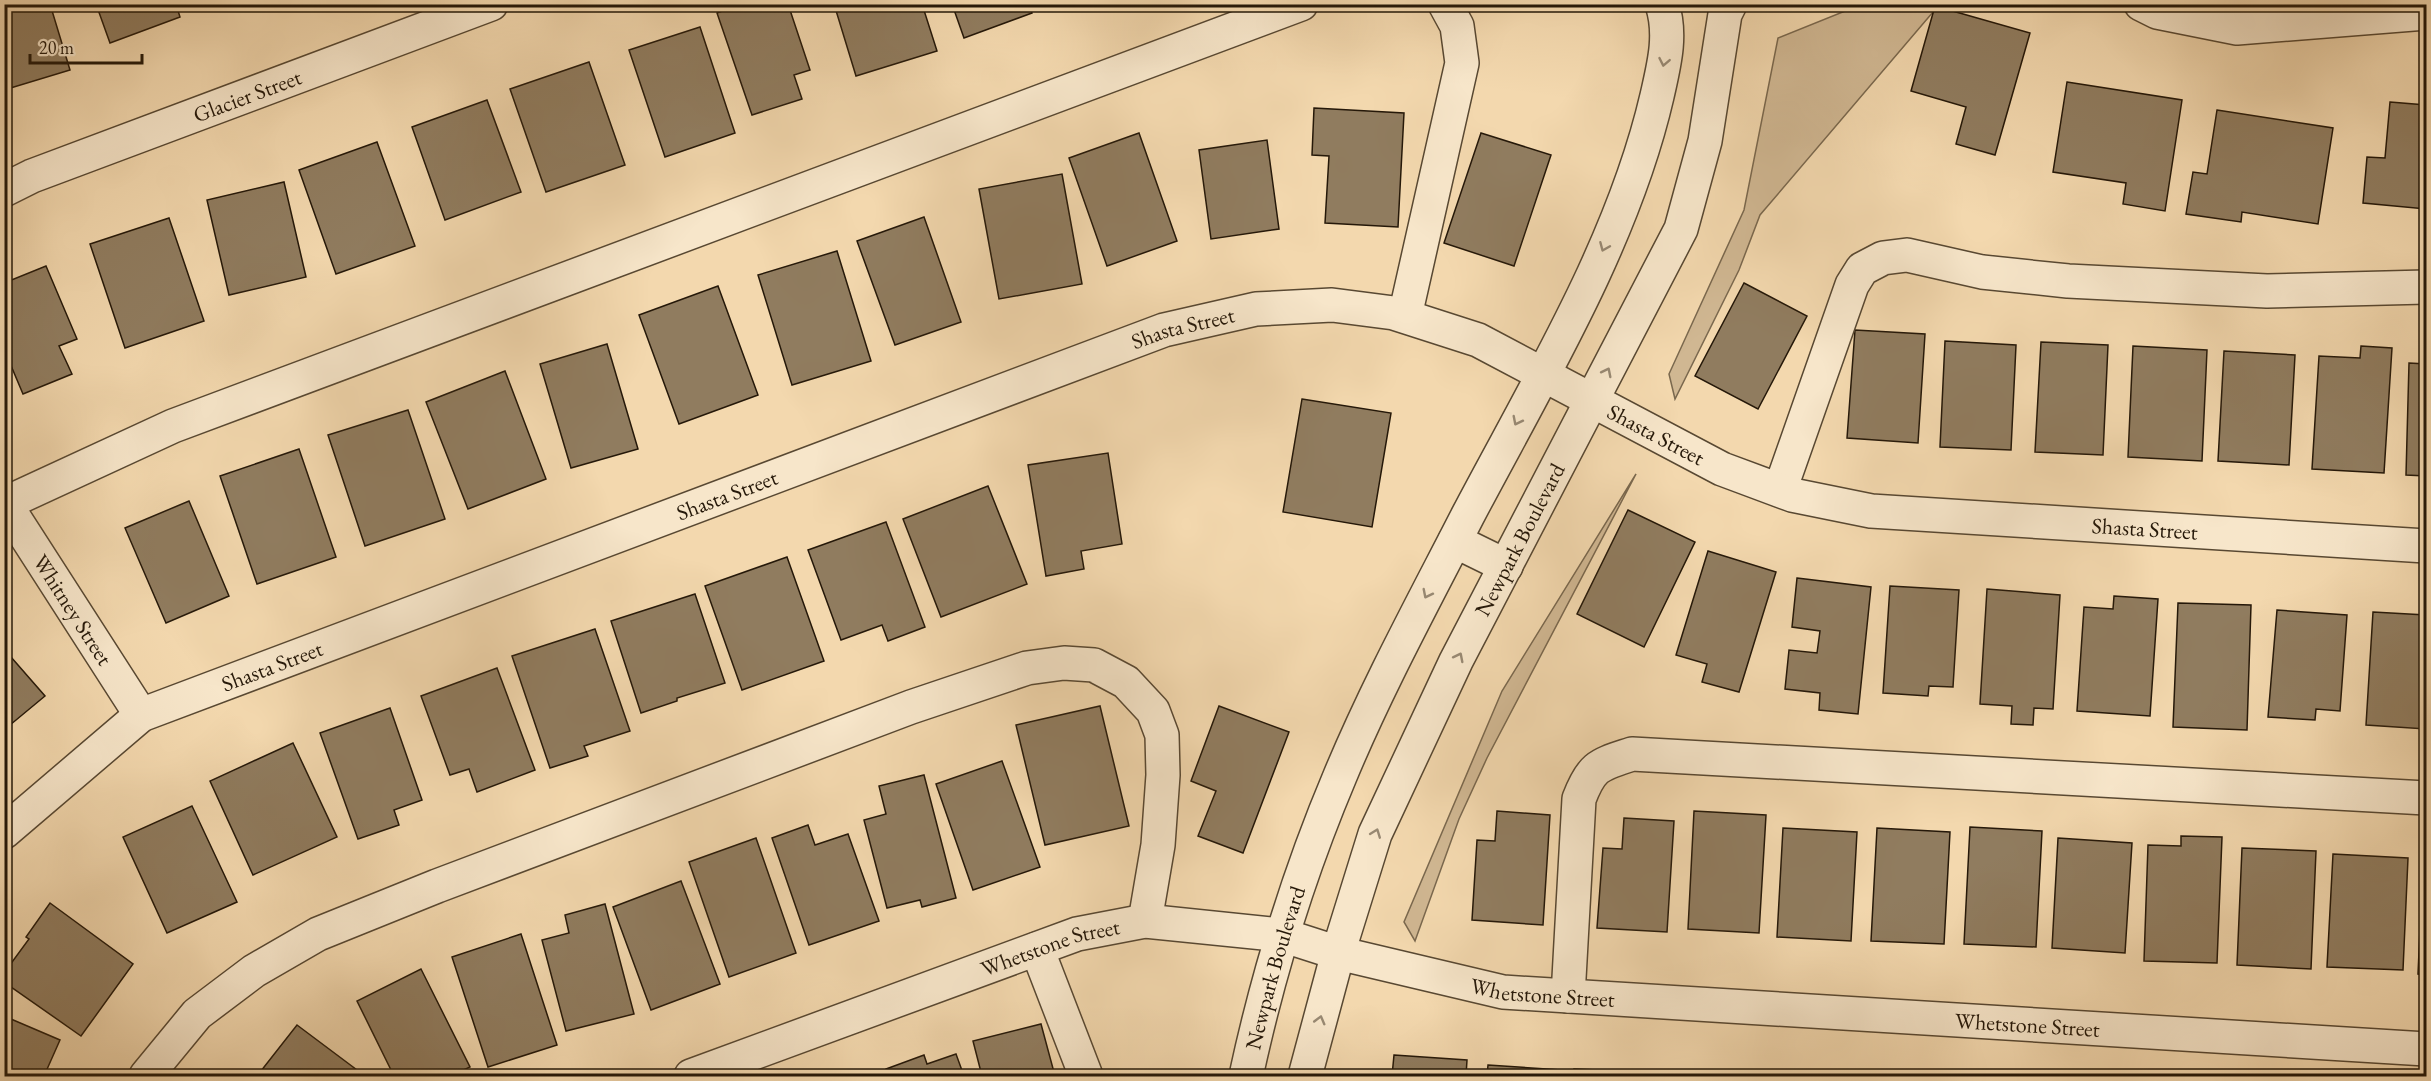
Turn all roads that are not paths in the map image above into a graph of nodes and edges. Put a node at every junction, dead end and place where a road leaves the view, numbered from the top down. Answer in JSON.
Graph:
{"nodes":[{"id":1,"x":491,"y":4,"type":"edge"},
{"id":2,"x":1301,"y":4,"type":"edge"},
{"id":3,"x":1445,"y":4,"type":"edge"},
{"id":4,"x":1662,"y":4,"type":"edge"},
{"id":5,"x":1730,"y":4,"type":"edge"},
{"id":6,"x":2141,"y":4,"type":"edge"},
{"id":7,"x":2427,"y":13,"type":"edge"},
{"id":8,"x":2214,"y":14,"type":"edge"},
{"id":9,"x":4,"y":189,"type":"edge"},
{"id":10,"x":2427,"y":288,"type":"edge"},
{"id":11,"x":1405,"y":316,"type":"junction"},
{"id":12,"x":1542,"y":373,"type":"junction"},
{"id":13,"x":1593,"y":400,"type":"junction"},
{"id":14,"x":1780,"y":490,"type":"junction"},
{"id":15,"x":5,"y":503,"type":"edge"},
{"id":16,"x":1455,"y":541,"type":"junction"},
{"id":17,"x":2427,"y":546,"type":"edge"},
{"id":18,"x":1506,"y":566,"type":"junction"},
{"id":19,"x":141,"y":715,"type":"junction"},
{"id":20,"x":2427,"y":798,"type":"edge"},
{"id":21,"x":4,"y":832,"type":"edge"},
{"id":22,"x":1144,"y":921,"type":"junction"},
{"id":23,"x":1282,"y":935,"type":"junction"},
{"id":24,"x":1037,"y":949,"type":"junction"},
{"id":25,"x":1338,"y":953,"type":"junction"},
{"id":26,"x":1568,"y":996,"type":"junction"},
{"id":27,"x":2427,"y":1049,"type":"edge"},
{"id":28,"x":146,"y":1077,"type":"edge"},
{"id":29,"x":691,"y":1077,"type":"edge"},
{"id":30,"x":1086,"y":1077,"type":"edge"},
{"id":31,"x":1246,"y":1077,"type":"edge"},
{"id":32,"x":1305,"y":1077,"type":"edge"}],
"edges":[{"from":1,"to":9,"type":"street","name":"Glacier Street"},
{"from":2,"to":15,"type":"street"},
{"from":3,"to":11,"type":"street"},
{"from":4,"to":12,"type":"street","name":"Newpark Boulevard","one_way":true},
{"from":13,"to":5,"type":"street","name":"Newpark Boulevard","one_way":true},
{"from":6,"to":8,"type":"street"},
{"from":7,"to":8,"type":"street"},
{"from":10,"to":14,"type":"street"},
{"from":11,"to":12,"type":"street","name":"Shasta Street"},
{"from":11,"to":19,"type":"street","name":"Shasta Street"},
{"from":12,"to":13,"type":"street","name":"Shasta Street"},
{"from":12,"to":16,"type":"street","name":"Newpark Boulevard","one_way":true},
{"from":13,"to":14,"type":"street","name":"Shasta Street"},
{"from":13,"to":18,"type":"street","name":"Newpark Boulevard"},
{"from":14,"to":17,"type":"street","name":"Shasta Street"},
{"from":15,"to":19,"type":"street","name":"Whitney Street"},
{"from":16,"to":18,"type":"street"},
{"from":16,"to":23,"type":"street","name":"Newpark Boulevard","one_way":true},
{"from":25,"to":18,"type":"street","name":"Newpark Boulevard","one_way":true},
{"from":19,"to":21,"type":"street","name":"Shasta Street"},
{"from":20,"to":26,"type":"street"},
{"from":22,"to":23,"type":"street","name":"Whetstone Street"},
{"from":22,"to":24,"type":"street","name":"Whetstone Street"},
{"from":22,"to":28,"type":"street"},
{"from":23,"to":25,"type":"street","name":"Whetstone Street"},
{"from":23,"to":31,"type":"street","name":"Newpark Boulevard"},
{"from":24,"to":29,"type":"street","name":"Whetstone Street"},
{"from":24,"to":30,"type":"street"},
{"from":25,"to":26,"type":"street","name":"Whetstone Street"},
{"from":32,"to":25,"type":"street","name":"Newpark Boulevard","one_way":true},
{"from":26,"to":27,"type":"street","name":"Whetstone Street"}]}
